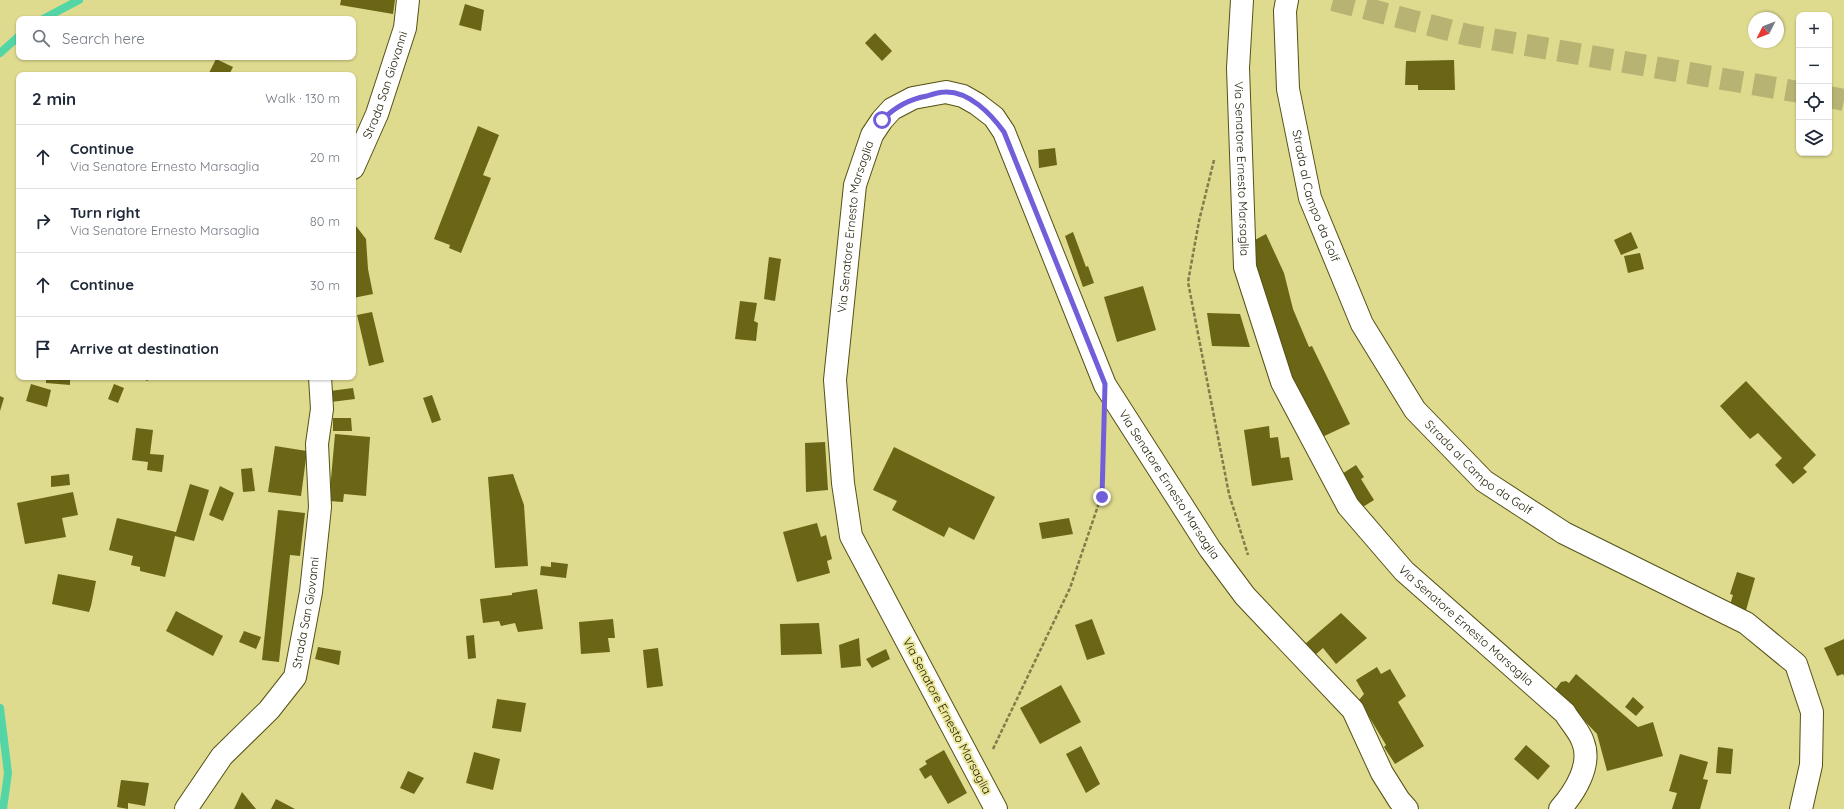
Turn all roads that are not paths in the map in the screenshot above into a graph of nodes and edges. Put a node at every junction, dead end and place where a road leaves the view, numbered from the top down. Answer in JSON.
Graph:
{"nodes":[{"id":1,"x":408,"y":0,"type":"edge"},
{"id":2,"x":1242,"y":0,"type":"edge"},
{"id":3,"x":1287,"y":0,"type":"edge"},
{"id":4,"x":356,"y":161,"type":"edge"},
{"id":5,"x":320,"y":380,"type":"edge"},
{"id":6,"x":186,"y":809,"type":"edge"},
{"id":7,"x":996,"y":809,"type":"edge"},
{"id":8,"x":1407,"y":809,"type":"edge"},
{"id":9,"x":1560,"y":809,"type":"edge"},
{"id":10,"x":1801,"y":809,"type":"edge"}],
"edges":[{"from":1,"to":4,"type":"street","name":"Strada San Giovanni"},
{"from":2,"to":9,"type":"street","name":"Via Senatore Ernesto Marsaglia"},
{"from":3,"to":10,"type":"street","name":"Strada al Campo da Golf"},
{"from":5,"to":6,"type":"street","name":"Strada San Giovanni"},
{"from":7,"to":8,"type":"street","name":"Via Senatore Ernesto Marsaglia"}]}
